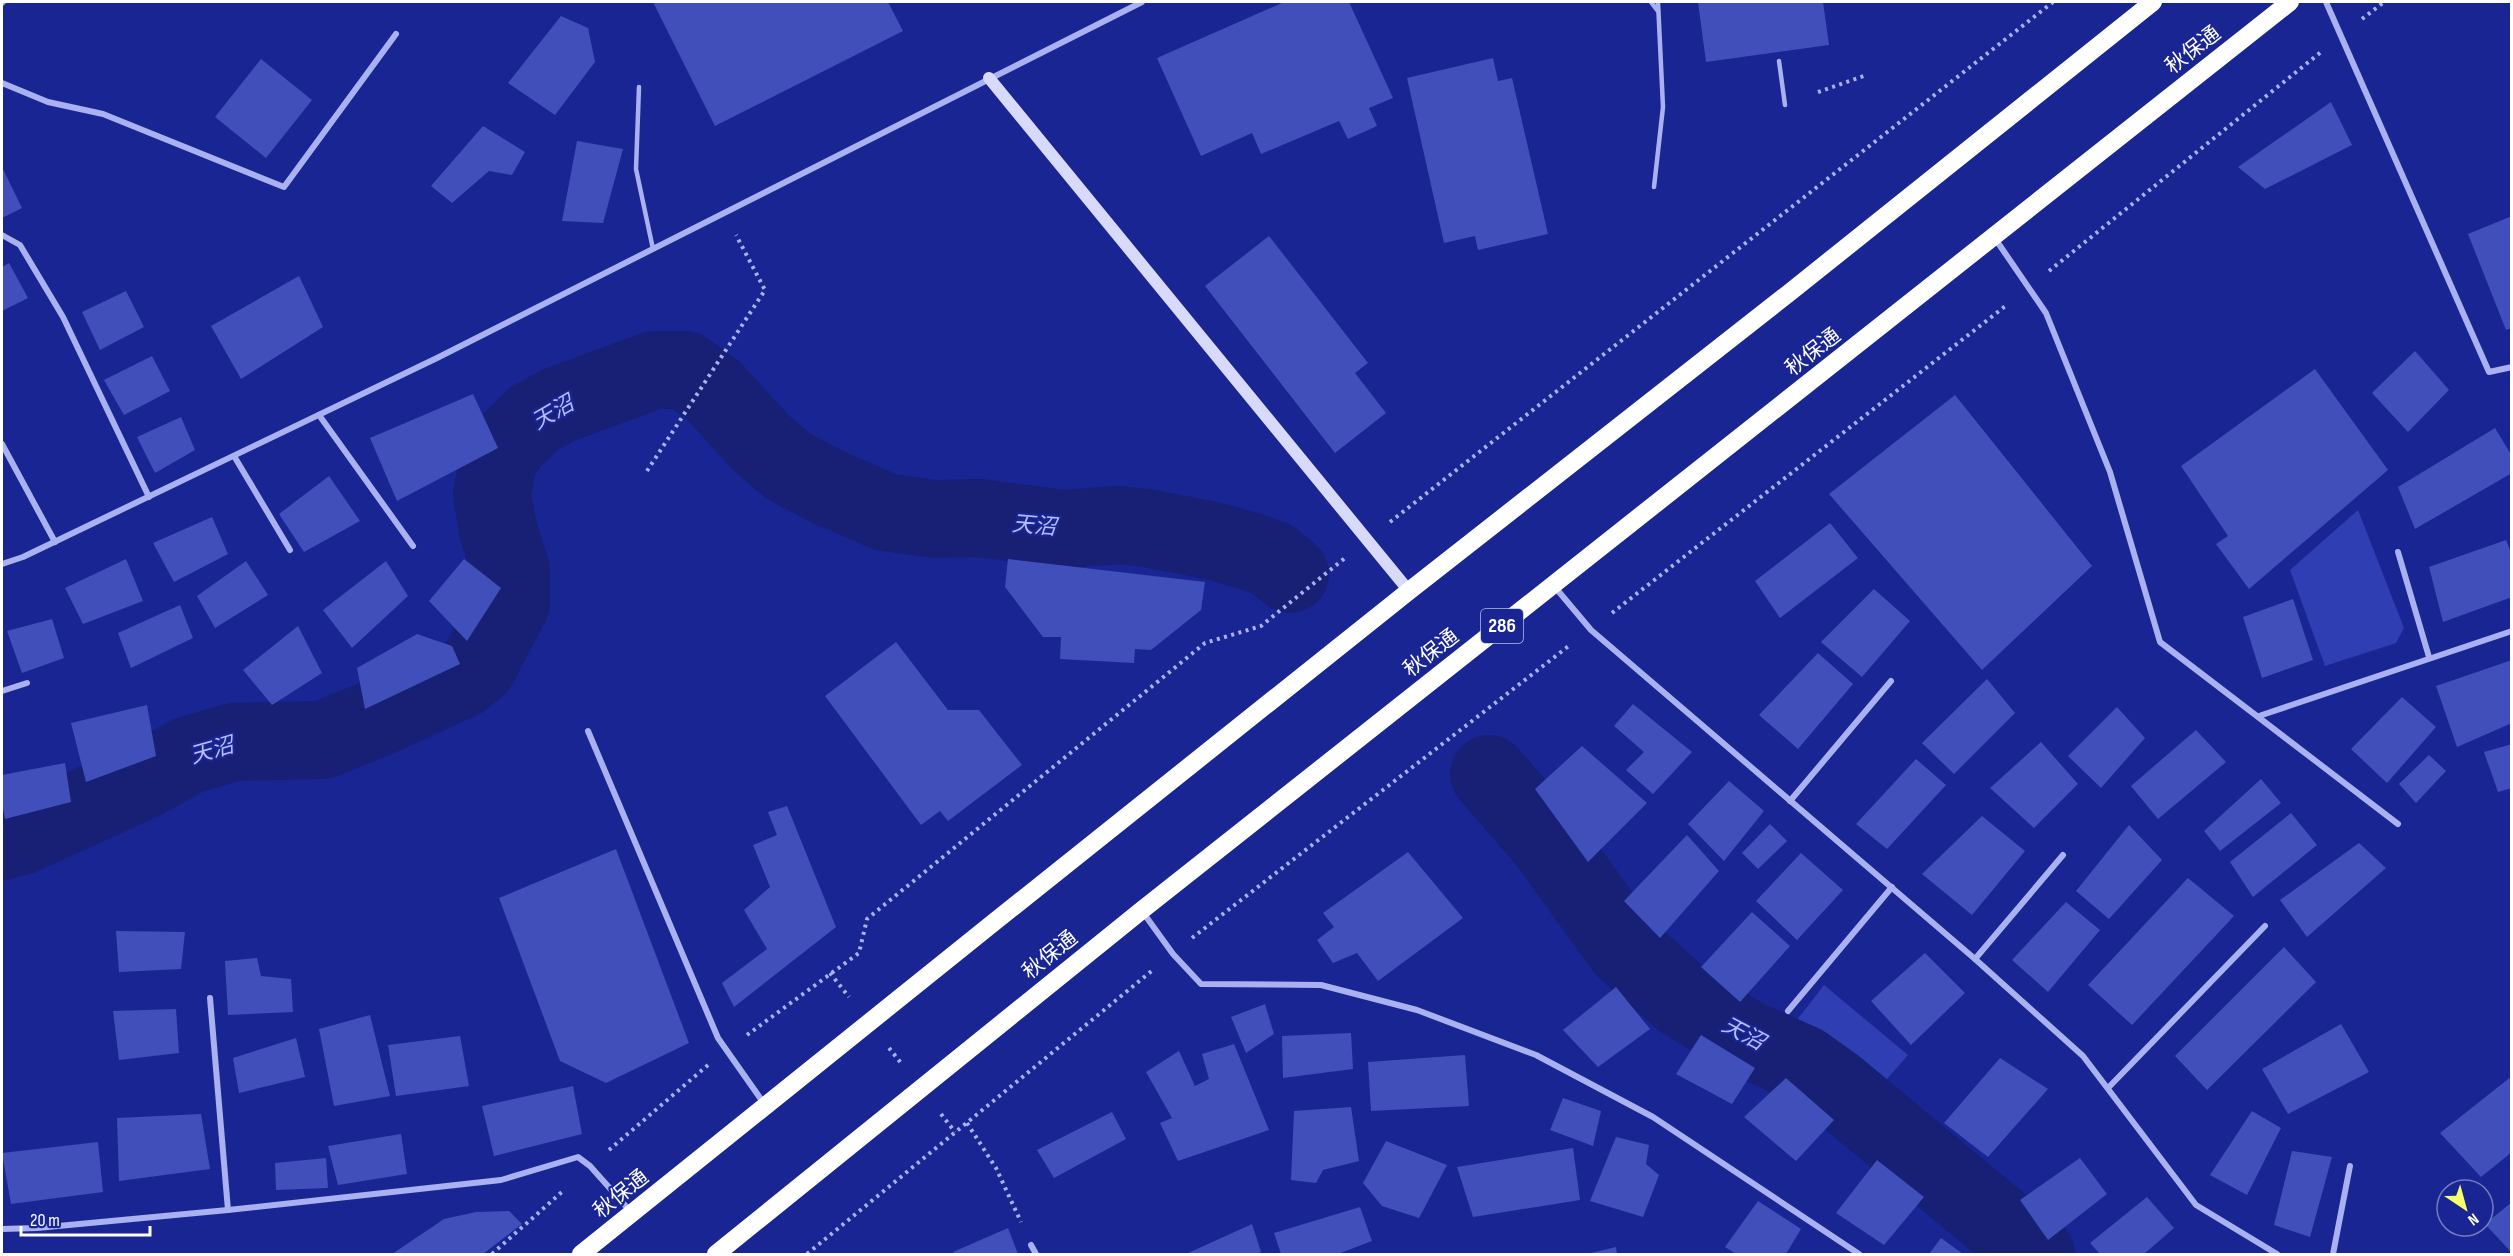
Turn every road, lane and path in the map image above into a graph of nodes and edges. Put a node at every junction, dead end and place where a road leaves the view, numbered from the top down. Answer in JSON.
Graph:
{"nodes":[{"id":1,"x":1142,"y":2,"type":"edge"},
{"id":2,"x":1651,"y":2,"type":"edge"},
{"id":3,"x":1658,"y":2,"type":"edge"},
{"id":4,"x":2053,"y":2,"type":"edge"},
{"id":5,"x":2153,"y":2,"type":"edge"},
{"id":6,"x":2290,"y":2,"type":"edge"},
{"id":7,"x":2326,"y":2,"type":"edge"},
{"id":8,"x":1658,"y":11,"type":"junction"},
{"id":9,"x":396,"y":34,"type":"dead end"},
{"id":10,"x":1779,"y":61,"type":"dead end"},
{"id":11,"x":1864,"y":76,"type":"dead end"},
{"id":12,"x":989,"y":78,"type":"junction"},
{"id":13,"x":2,"y":83,"type":"edge"},
{"id":14,"x":639,"y":87,"type":"dead end"},
{"id":15,"x":1818,"y":92,"type":"dead end"},
{"id":16,"x":1785,"y":105,"type":"dead end"},
{"id":17,"x":1654,"y":187,"type":"dead end"},
{"id":18,"x":724,"y":213,"type":"junction"},
{"id":19,"x":2,"y":235,"type":"edge"},
{"id":20,"x":1993,"y":237,"type":"junction"},
{"id":21,"x":653,"y":249,"type":"junction"},
{"id":22,"x":2511,"y":367,"type":"edge"},
{"id":23,"x":319,"y":415,"type":"junction"},
{"id":24,"x":2,"y":444,"type":"edge"},
{"id":25,"x":234,"y":456,"type":"junction"},
{"id":26,"x":647,"y":471,"type":"dead end"},
{"id":27,"x":149,"y":497,"type":"junction"},
{"id":28,"x":1367,"y":540,"type":"junction"},
{"id":29,"x":55,"y":542,"type":"junction"},
{"id":30,"x":413,"y":546,"type":"dead end"},
{"id":31,"x":290,"y":550,"type":"dead end"},
{"id":32,"x":2397,"y":552,"type":"dead end"},
{"id":33,"x":2,"y":564,"type":"edge"},
{"id":34,"x":1554,"y":585,"type":"junction"},
{"id":35,"x":1409,"y":591,"type":"junction"},
{"id":36,"x":2511,"y":631,"type":"edge"},
{"id":37,"x":2429,"y":657,"type":"junction"},
{"id":38,"x":1891,"y":681,"type":"dead end"},
{"id":39,"x":27,"y":683,"type":"dead end"},
{"id":40,"x":2,"y":691,"type":"edge"},
{"id":41,"x":2259,"y":716,"type":"junction"},
{"id":42,"x":588,"y":731,"type":"dead end"},
{"id":43,"x":1790,"y":801,"type":"junction"},
{"id":44,"x":2398,"y":824,"type":"dead end"},
{"id":45,"x":2063,"y":855,"type":"dead end"},
{"id":46,"x":1892,"y":887,"type":"junction"},
{"id":47,"x":1142,"y":910,"type":"junction"},
{"id":48,"x":2265,"y":926,"type":"dead end"},
{"id":49,"x":1976,"y":959,"type":"junction"},
{"id":50,"x":830,"y":973,"type":"junction"},
{"id":51,"x":210,"y":998,"type":"dead end"},
{"id":52,"x":1788,"y":1011,"type":"dead end"},
{"id":53,"x":870,"y":1022,"type":"junction"},
{"id":54,"x":726,"y":1050,"type":"junction"},
{"id":55,"x":920,"y":1088,"type":"junction"},
{"id":56,"x":2108,"y":1088,"type":"junction"},
{"id":57,"x":765,"y":1106,"type":"junction"},
{"id":58,"x":967,"y":1123,"type":"dead end"},
{"id":59,"x":955,"y":1132,"type":"dead end"},
{"id":60,"x":590,"y":1166,"type":"junction"},
{"id":61,"x":2350,"y":1166,"type":"dead end"},
{"id":62,"x":228,"y":1210,"type":"junction"},
{"id":63,"x":632,"y":1214,"type":"junction"},
{"id":64,"x":2,"y":1229,"type":"edge"},
{"id":65,"x":1031,"y":1245,"type":"joint"},
{"id":66,"x":492,"y":1254,"type":"edge"},
{"id":67,"x":581,"y":1254,"type":"edge"},
{"id":68,"x":716,"y":1254,"type":"edge"},
{"id":69,"x":1036,"y":1254,"type":"edge"},
{"id":70,"x":1859,"y":1254,"type":"edge"},
{"id":71,"x":2277,"y":1254,"type":"edge"},
{"id":72,"x":2333,"y":1254,"type":"edge"}],
"edges":[{"from":1,"to":12,"type":"street"},
{"from":2,"to":8,"type":"lane"},
{"from":3,"to":8,"type":"lane"},
{"from":4,"to":28,"type":"path"},
{"from":5,"to":35,"type":"highway","name":"秋保通"},
{"from":6,"to":20,"type":"highway","name":"秋保通","number":"286"},
{"from":7,"to":22,"type":"street"},
{"from":8,"to":17,"type":"lane"},
{"from":9,"to":13,"type":"street"},
{"from":10,"to":16,"type":"lane"},
{"from":11,"to":15,"type":"path"},
{"from":12,"to":18,"type":"street"},
{"from":12,"to":28,"type":"street"},
{"from":14,"to":21,"type":"lane"},
{"from":18,"to":21,"type":"street"},
{"from":18,"to":26,"type":"path"},
{"from":19,"to":27,"type":"street"},
{"from":20,"to":34,"type":"highway","name":"秋保通","number":"286"},
{"from":20,"to":41,"type":"street"},
{"from":21,"to":23,"type":"street"},
{"from":23,"to":25,"type":"street"},
{"from":23,"to":30,"type":"street"},
{"from":24,"to":29,"type":"street"},
{"from":25,"to":27,"type":"street"},
{"from":25,"to":31,"type":"street"},
{"from":27,"to":29,"type":"street"},
{"from":28,"to":35,"type":"street"},
{"from":28,"to":50,"type":"path"},
{"from":29,"to":33,"type":"street"},
{"from":32,"to":37,"type":"street"},
{"from":34,"to":43,"type":"street"},
{"from":34,"to":47,"type":"highway","name":"秋保通","number":"286"},
{"from":35,"to":53,"type":"highway","name":"秋保通"},
{"from":36,"to":37,"type":"street"},
{"from":37,"to":41,"type":"street"},
{"from":38,"to":43,"type":"street"},
{"from":39,"to":40,"type":"street"},
{"from":41,"to":44,"type":"street"},
{"from":42,"to":54,"type":"street"},
{"from":43,"to":46,"type":"street"},
{"from":45,"to":49,"type":"street"},
{"from":46,"to":49,"type":"street"},
{"from":46,"to":52,"type":"street"},
{"from":47,"to":55,"type":"highway","name":"秋保通","number":"286"},
{"from":47,"to":70,"type":"street"},
{"from":48,"to":56,"type":"street"},
{"from":49,"to":56,"type":"street"},
{"from":50,"to":53,"type":"path"},
{"from":50,"to":54,"type":"path"},
{"from":51,"to":62,"type":"street"},
{"from":53,"to":55,"type":"path"},
{"from":53,"to":57,"type":"highway","name":"秋保通"},
{"from":54,"to":57,"type":"street"},
{"from":54,"to":60,"type":"path"},
{"from":55,"to":59,"type":"path"},
{"from":55,"to":68,"type":"highway","name":"秋保通","number":"286"},
{"from":56,"to":71,"type":"street"},
{"from":57,"to":63,"type":"highway","name":"秋保通"},
{"from":58,"to":65,"type":"path"},
{"from":60,"to":62,"type":"street"},
{"from":60,"to":63,"type":"street"},
{"from":60,"to":66,"type":"path"},
{"from":61,"to":72,"type":"street"},
{"from":62,"to":64,"type":"street"},
{"from":63,"to":67,"type":"highway","name":"秋保通"},
{"from":65,"to":69,"type":"street"}]}
